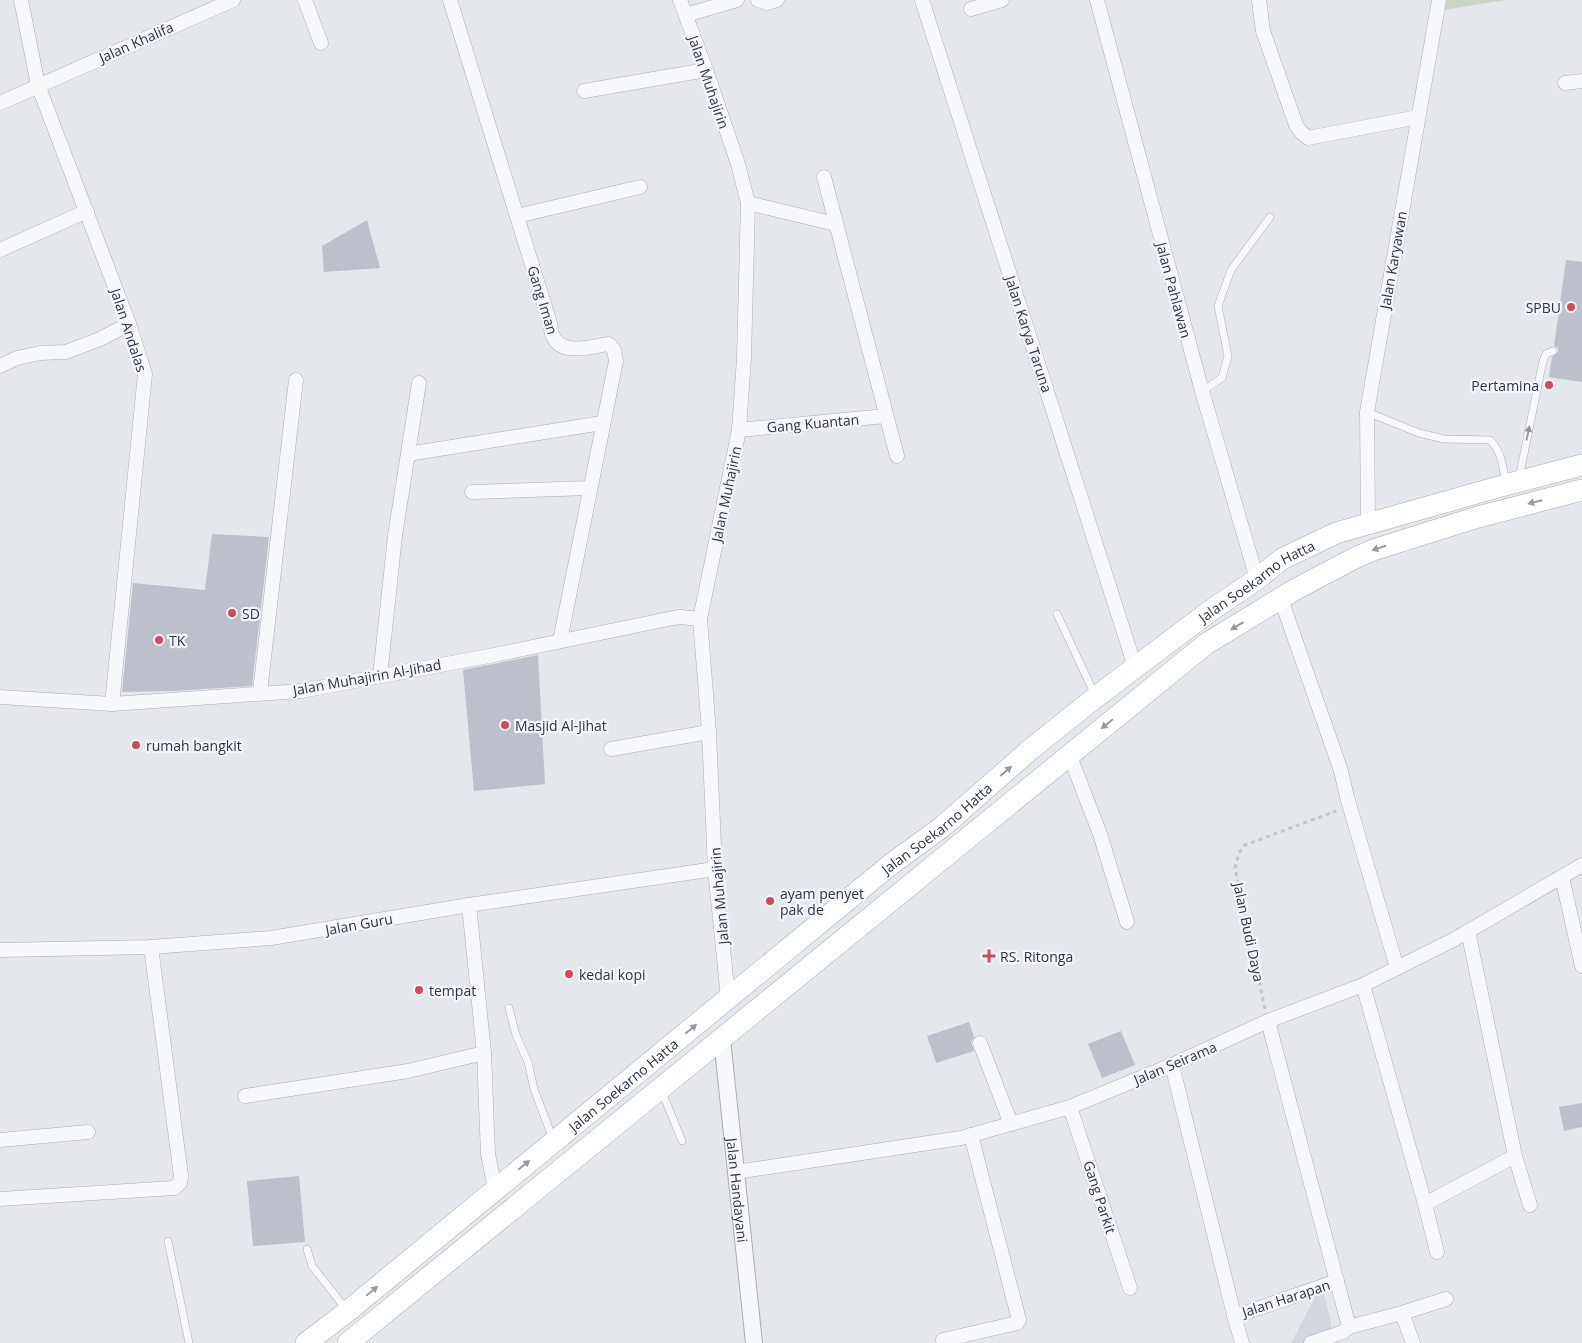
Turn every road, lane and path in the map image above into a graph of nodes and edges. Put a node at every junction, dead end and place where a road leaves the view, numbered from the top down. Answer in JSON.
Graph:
{"nodes":[{"id":1,"x":21,"y":0,"type":"edge"},
{"id":2,"x":233,"y":0,"type":"edge"},
{"id":3,"x":305,"y":0,"type":"edge"},
{"id":4,"x":450,"y":0,"type":"edge"},
{"id":5,"x":680,"y":0,"type":"edge"},
{"id":6,"x":737,"y":0,"type":"edge"},
{"id":7,"x":758,"y":0,"type":"edge"},
{"id":8,"x":777,"y":0,"type":"edge"},
{"id":9,"x":922,"y":0,"type":"edge"},
{"id":10,"x":1002,"y":0,"type":"edge"},
{"id":11,"x":1097,"y":0,"type":"edge"},
{"id":12,"x":1259,"y":0,"type":"edge"},
{"id":13,"x":1439,"y":0,"type":"edge"},
{"id":14,"x":971,"y":9,"type":"dead end"},
{"id":15,"x":686,"y":15,"type":"junction"},
{"id":16,"x":321,"y":43,"type":"dead end"},
{"id":17,"x":706,"y":70,"type":"junction"},
{"id":18,"x":1582,"y":81,"type":"edge"},
{"id":19,"x":1566,"y":83,"type":"dead end"},
{"id":20,"x":38,"y":85,"type":"junction"},
{"id":21,"x":584,"y":91,"type":"dead end"},
{"id":22,"x":0,"y":103,"type":"edge"},
{"id":23,"x":1418,"y":117,"type":"junction"},
{"id":24,"x":824,"y":177,"type":"dead end"},
{"id":25,"x":640,"y":187,"type":"dead end"},
{"id":26,"x":748,"y":203,"type":"junction"},
{"id":27,"x":87,"y":212,"type":"junction"},
{"id":28,"x":517,"y":216,"type":"junction"},
{"id":29,"x":1270,"y":217,"type":"dead end"},
{"id":30,"x":836,"y":224,"type":"junction"},
{"id":31,"x":0,"y":250,"type":"edge"},
{"id":32,"x":129,"y":324,"type":"junction"},
{"id":33,"x":1553,"y":351,"type":"dead end"},
{"id":34,"x":0,"y":366,"type":"edge"},
{"id":35,"x":296,"y":380,"type":"dead end"},
{"id":36,"x":419,"y":383,"type":"dead end"},
{"id":37,"x":1202,"y":391,"type":"junction"},
{"id":38,"x":1367,"y":412,"type":"junction"},
{"id":39,"x":886,"y":416,"type":"junction"},
{"id":40,"x":602,"y":423,"type":"junction"},
{"id":41,"x":739,"y":430,"type":"junction"},
{"id":42,"x":408,"y":454,"type":"junction"},
{"id":43,"x":897,"y":456,"type":"dead end"},
{"id":44,"x":1582,"y":465,"type":"edge"},
{"id":45,"x":1512,"y":483,"type":"junction"},
{"id":46,"x":590,"y":488,"type":"junction"},
{"id":47,"x":1582,"y":490,"type":"edge"},
{"id":48,"x":472,"y":492,"type":"dead end"},
{"id":49,"x":1368,"y":522,"type":"junction"},
{"id":50,"x":1257,"y":579,"type":"junction"},
{"id":51,"x":1281,"y":599,"type":"junction"},
{"id":52,"x":1057,"y":614,"type":"dead end"},
{"id":53,"x":700,"y":619,"type":"junction"},
{"id":54,"x":560,"y":641,"type":"junction"},
{"id":55,"x":1135,"y":667,"type":"junction"},
{"id":56,"x":380,"y":676,"type":"junction"},
{"id":57,"x":260,"y":692,"type":"junction"},
{"id":58,"x":0,"y":697,"type":"edge"},
{"id":59,"x":1096,"y":697,"type":"junction"},
{"id":60,"x":112,"y":704,"type":"junction"},
{"id":61,"x":709,"y":732,"type":"junction"},
{"id":62,"x":611,"y":749,"type":"dead end"},
{"id":63,"x":1031,"y":749,"type":"junction"},
{"id":64,"x":1069,"y":754,"type":"junction"},
{"id":65,"x":1048,"y":772,"type":"junction"},
{"id":66,"x":1346,"y":797,"type":"junction"},
{"id":67,"x":1582,"y":865,"type":"edge"},
{"id":68,"x":715,"y":869,"type":"junction"},
{"id":69,"x":1562,"y":877,"type":"junction"},
{"id":70,"x":469,"y":905,"type":"junction"},
{"id":71,"x":1127,"y":922,"type":"dead end"},
{"id":72,"x":1468,"y":931,"type":"junction"},
{"id":73,"x":151,"y":947,"type":"junction"},
{"id":74,"x":0,"y":950,"type":"edge"},
{"id":75,"x":1582,"y":966,"type":"edge"},
{"id":76,"x":1397,"y":968,"type":"junction"},
{"id":77,"x":1363,"y":985,"type":"junction"},
{"id":78,"x":728,"y":998,"type":"junction"},
{"id":79,"x":509,"y":1008,"type":"dead end"},
{"id":80,"x":1268,"y":1022,"type":"junction"},
{"id":81,"x":722,"y":1039,"type":"junction"},
{"id":82,"x":980,"y":1043,"type":"dead end"},
{"id":83,"x":484,"y":1053,"type":"junction"},
{"id":84,"x":1172,"y":1066,"type":"junction"},
{"id":85,"x":660,"y":1089,"type":"junction"},
{"id":86,"x":245,"y":1096,"type":"dead end"},
{"id":87,"x":1070,"y":1107,"type":"junction"},
{"id":88,"x":1011,"y":1124,"type":"junction"},
{"id":89,"x":88,"y":1132,"type":"dead end"},
{"id":90,"x":971,"y":1135,"type":"junction"},
{"id":91,"x":0,"y":1140,"type":"edge"},
{"id":92,"x":682,"y":1141,"type":"dead end"},
{"id":93,"x":554,"y":1142,"type":"junction"},
{"id":94,"x":1515,"y":1156,"type":"junction"},
{"id":95,"x":736,"y":1172,"type":"junction"},
{"id":96,"x":496,"y":1189,"type":"junction"},
{"id":97,"x":0,"y":1199,"type":"edge"},
{"id":98,"x":1425,"y":1204,"type":"junction"},
{"id":99,"x":1530,"y":1205,"type":"dead end"},
{"id":100,"x":168,"y":1241,"type":"dead end"},
{"id":101,"x":307,"y":1249,"type":"dead end"},
{"id":102,"x":1437,"y":1252,"type":"dead end"},
{"id":103,"x":1337,"y":1281,"type":"junction"},
{"id":104,"x":1130,"y":1288,"type":"dead end"},
{"id":105,"x":1446,"y":1299,"type":"dead end"},
{"id":106,"x":348,"y":1311,"type":"junction"},
{"id":107,"x":1402,"y":1313,"type":"junction"},
{"id":108,"x":1234,"y":1315,"type":"junction"},
{"id":109,"x":1349,"y":1327,"type":"junction"},
{"id":110,"x":983,"y":1337,"type":"edge"},
{"id":111,"x":1335,"y":1339,"type":"edge"},
{"id":112,"x":943,"y":1340,"type":"dead end"},
{"id":113,"x":189,"y":1343,"type":"edge"},
{"id":114,"x":306,"y":1343,"type":"edge"},
{"id":115,"x":348,"y":1343,"type":"edge"},
{"id":116,"x":754,"y":1343,"type":"edge"},
{"id":117,"x":1242,"y":1343,"type":"edge"},
{"id":118,"x":1311,"y":1343,"type":"edge"},
{"id":119,"x":1413,"y":1343,"type":"edge"}],
"edges":[{"from":1,"to":20,"type":"street","name":"Jalan Andalas"},
{"from":2,"to":20,"type":"street","name":"Jalan Khalifa"},
{"from":3,"to":16,"type":"street"},
{"from":4,"to":28,"type":"street","name":"Gang Iman"},
{"from":5,"to":15,"type":"street","name":"Jalan Muhajirin"},
{"from":6,"to":15,"type":"street"},
{"from":7,"to":8,"type":"street"},
{"from":9,"to":55,"type":"street","name":"Jalan Karya Taruna"},
{"from":10,"to":14,"type":"street"},
{"from":11,"to":37,"type":"street","name":"Jalan Pahlawan"},
{"from":12,"to":23,"type":"street"},
{"from":13,"to":23,"type":"street","name":"Jalan Karyawan"},
{"from":15,"to":17,"type":"street","name":"Jalan Muhajirin"},
{"from":17,"to":21,"type":"street"},
{"from":17,"to":26,"type":"street","name":"Jalan Muhajirin"},
{"from":18,"to":19,"type":"street"},
{"from":20,"to":22,"type":"street","name":"Jalan Khalifa"},
{"from":20,"to":27,"type":"street","name":"Jalan Andalas"},
{"from":23,"to":38,"type":"street","name":"Jalan Karyawan"},
{"from":24,"to":30,"type":"street"},
{"from":25,"to":28,"type":"street"},
{"from":26,"to":30,"type":"street"},
{"from":26,"to":41,"type":"street","name":"Jalan Muhajirin"},
{"from":27,"to":31,"type":"street"},
{"from":27,"to":32,"type":"street","name":"Jalan Andalas"},
{"from":28,"to":40,"type":"street","name":"Gang Iman"},
{"from":29,"to":37,"type":"lane"},
{"from":30,"to":39,"type":"street"},
{"from":32,"to":34,"type":"street"},
{"from":32,"to":60,"type":"street","name":"Jalan Andalas"},
{"from":45,"to":33,"type":"lane","one_way":true},
{"from":35,"to":57,"type":"street"},
{"from":36,"to":42,"type":"street"},
{"from":37,"to":50,"type":"street","name":"Jalan Pahlawan"},
{"from":38,"to":45,"type":"lane"},
{"from":38,"to":49,"type":"street","name":"Jalan Karyawan"},
{"from":39,"to":41,"type":"street","name":"Gang Kuantan"},
{"from":39,"to":43,"type":"street"},
{"from":40,"to":42,"type":"street"},
{"from":40,"to":46,"type":"street","name":"Gang Iman"},
{"from":41,"to":53,"type":"street","name":"Jalan Muhajirin"},
{"from":42,"to":56,"type":"street"},
{"from":44,"to":45,"type":"main road","name":"Jalan Soekarno Hatta"},
{"from":45,"to":49,"type":"main road","name":"Jalan Soekarno Hatta"},
{"from":46,"to":48,"type":"street"},
{"from":46,"to":54,"type":"street","name":"Gang Iman"},
{"from":47,"to":51,"type":"main road","name":"Jalan Soekarno Hatta","one_way":true},
{"from":49,"to":50,"type":"main road","name":"Jalan Soekarno Hatta"},
{"from":50,"to":55,"type":"main road","name":"Jalan Soekarno Hatta"},
{"from":51,"to":64,"type":"main road","name":"Jalan Soekarno Hatta","one_way":true},
{"from":51,"to":66,"type":"street"},
{"from":52,"to":59,"type":"lane"},
{"from":53,"to":54,"type":"street","name":"Jalan Muhajirin Al-Jihad"},
{"from":53,"to":61,"type":"street","name":"Jalan Muhajirin"},
{"from":54,"to":56,"type":"street","name":"Jalan Muhajirin Al-Jihad"},
{"from":55,"to":59,"type":"main road","name":"Jalan Soekarno Hatta"},
{"from":56,"to":57,"type":"street","name":"Jalan Muhajirin Al-Jihad"},
{"from":57,"to":60,"type":"street","name":"Jalan Muhajirin Al-Jihad"},
{"from":58,"to":60,"type":"street","name":"Jalan Muhajirin Al-Jihad"},
{"from":59,"to":63,"type":"main road","name":"Jalan Soekarno Hatta"},
{"from":61,"to":62,"type":"street"},
{"from":61,"to":68,"type":"street","name":"Jalan Muhajirin"},
{"from":63,"to":65,"type":"main road"},
{"from":78,"to":63,"type":"main road","name":"Jalan Soekarno Hatta","one_way":true},
{"from":64,"to":65,"type":"main road","name":"Jalan Soekarno Hatta"},
{"from":64,"to":71,"type":"street"},
{"from":65,"to":81,"type":"main road","name":"Jalan Soekarno Hatta"},
{"from":66,"to":76,"type":"street"},
{"from":66,"to":80,"type":"path","name":"Jalan Budi Daya"},
{"from":67,"to":69,"type":"street","name":"Jalan Seirama"},
{"from":68,"to":70,"type":"street","name":"Jalan Guru"},
{"from":68,"to":78,"type":"street","name":"Jalan Muhajirin"},
{"from":69,"to":72,"type":"street","name":"Jalan Seirama"},
{"from":69,"to":75,"type":"street"},
{"from":70,"to":73,"type":"street","name":"Jalan Guru"},
{"from":70,"to":83,"type":"street"},
{"from":72,"to":76,"type":"street","name":"Jalan Seirama"},
{"from":72,"to":94,"type":"street"},
{"from":73,"to":74,"type":"street","name":"Jalan Guru"},
{"from":73,"to":97,"type":"street"},
{"from":76,"to":77,"type":"street","name":"Jalan Seirama"},
{"from":77,"to":80,"type":"street","name":"Jalan Seirama"},
{"from":77,"to":98,"type":"street"},
{"from":93,"to":78,"type":"main road","name":"Jalan Soekarno Hatta","one_way":true},
{"from":79,"to":93,"type":"lane"},
{"from":80,"to":84,"type":"street","name":"Jalan Seirama"},
{"from":80,"to":103,"type":"street"},
{"from":81,"to":85,"type":"main road","name":"Jalan Soekarno Hatta"},
{"from":81,"to":95,"type":"street","name":"Jalan Handayani"},
{"from":82,"to":88,"type":"street"},
{"from":83,"to":86,"type":"street"},
{"from":83,"to":96,"type":"street"},
{"from":84,"to":87,"type":"street","name":"Jalan Seirama"},
{"from":84,"to":108,"type":"street"},
{"from":85,"to":92,"type":"lane"},
{"from":85,"to":115,"type":"main road","name":"Jalan Soekarno Hatta"},
{"from":87,"to":88,"type":"street","name":"Jalan Seirama"},
{"from":87,"to":104,"type":"street","name":"Gang Parkit"},
{"from":88,"to":90,"type":"street","name":"Jalan Seirama"},
{"from":89,"to":91,"type":"street"},
{"from":90,"to":95,"type":"street","name":"Jalan Seirama"},
{"from":90,"to":110,"type":"street"},
{"from":96,"to":93,"type":"main road","name":"Jalan Soekarno Hatta","one_way":true},
{"from":94,"to":98,"type":"street"},
{"from":94,"to":99,"type":"street"},
{"from":95,"to":116,"type":"street","name":"Jalan Handayani"},
{"from":106,"to":96,"type":"main road","name":"Jalan Soekarno Hatta","one_way":true},
{"from":98,"to":102,"type":"street"},
{"from":100,"to":113,"type":"lane"},
{"from":101,"to":106,"type":"lane"},
{"from":103,"to":108,"type":"street","name":"Jalan Harapan"},
{"from":103,"to":109,"type":"street"},
{"from":105,"to":107,"type":"street"},
{"from":106,"to":114,"type":"main road","name":"Jalan Soekarno Hatta"},
{"from":107,"to":109,"type":"street"},
{"from":107,"to":119,"type":"street"},
{"from":108,"to":117,"type":"street"},
{"from":109,"to":111,"type":"street"},
{"from":110,"to":112,"type":"street"},
{"from":111,"to":118,"type":"street"}]}
